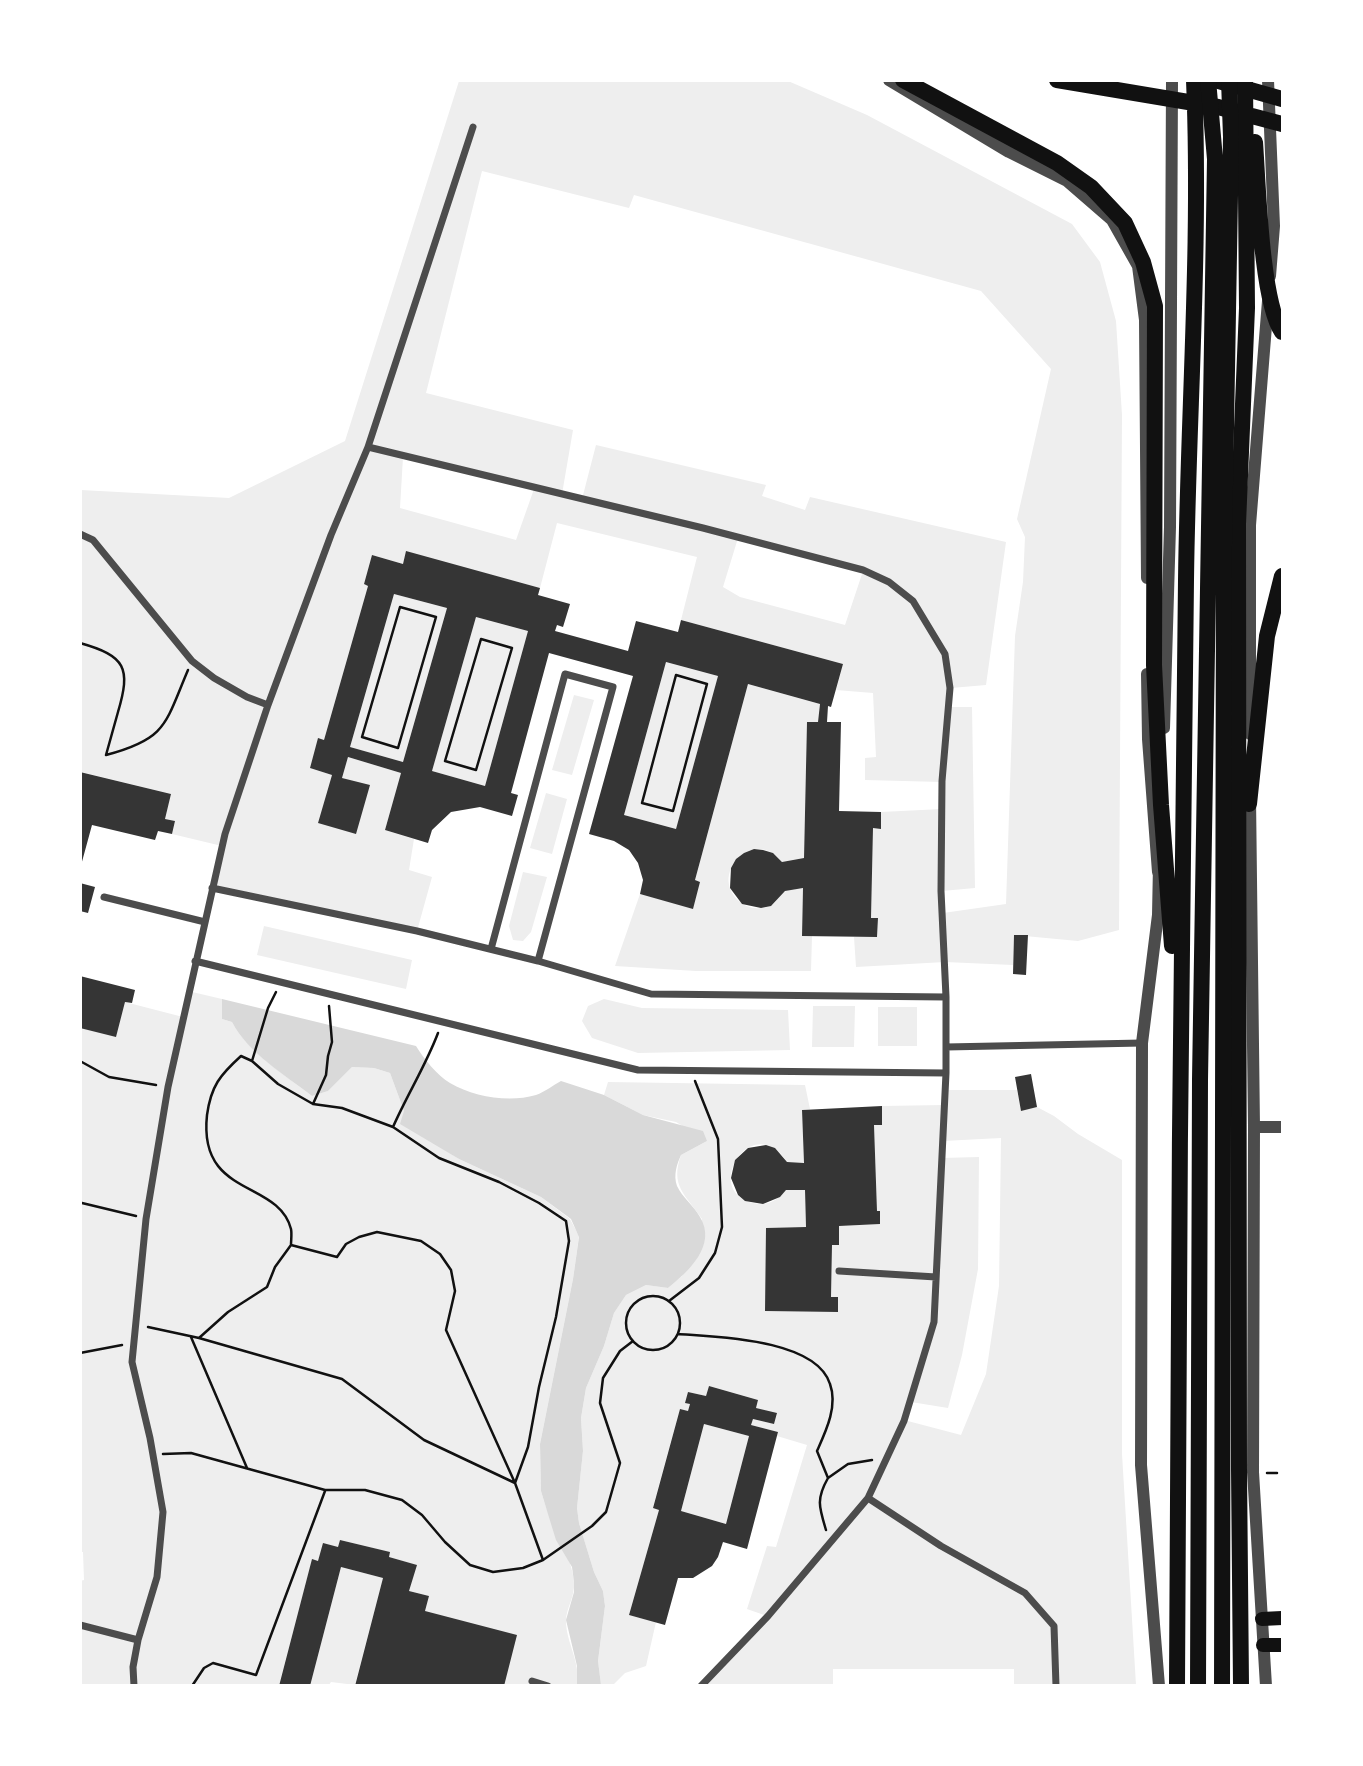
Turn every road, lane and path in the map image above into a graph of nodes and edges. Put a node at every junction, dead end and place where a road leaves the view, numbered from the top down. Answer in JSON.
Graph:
{"nodes":[{"id":1,"x":889,"y":80,"type":"edge"},
{"id":2,"x":903,"y":80,"type":"edge"},
{"id":3,"x":1057,"y":80,"type":"edge"},
{"id":4,"x":1172,"y":80,"type":"edge"},
{"id":5,"x":1194,"y":80,"type":"edge"},
{"id":6,"x":1208,"y":80,"type":"edge"},
{"id":7,"x":1215,"y":80,"type":"edge"},
{"id":8,"x":1228,"y":80,"type":"edge"},
{"id":9,"x":1248,"y":80,"type":"edge"},
{"id":10,"x":1268,"y":80,"type":"edge"},
{"id":11,"x":1283,"y":99,"type":"edge"},
{"id":12,"x":1283,"y":124,"type":"edge"},
{"id":13,"x":473,"y":127,"type":"dead end"},
{"id":14,"x":1270,"y":296,"type":"junction"},
{"id":15,"x":1274,"y":333,"type":"edge"},
{"id":16,"x":368,"y":447,"type":"junction"},
{"id":17,"x":80,"y":534,"type":"edge"},
{"id":18,"x":1283,"y":576,"type":"edge"},
{"id":19,"x":80,"y":643,"type":"edge"},
{"id":20,"x":192,"y":661,"type":"junction"},
{"id":21,"x":268,"y":705,"type":"junction"},
{"id":22,"x":362,"y":737,"type":"joint"},
{"id":23,"x":445,"y":761,"type":"joint"},
{"id":24,"x":1250,"y":792,"type":"junction"},
{"id":25,"x":642,"y":803,"type":"joint"},
{"id":26,"x":1161,"y":805,"type":"junction"},
{"id":27,"x":1240,"y":869,"type":"junction"},
{"id":28,"x":1159,"y":882,"type":"junction"},
{"id":29,"x":212,"y":888,"type":"junction"},
{"id":30,"x":104,"y":897,"type":"dead end"},
{"id":31,"x":205,"y":922,"type":"junction"},
{"id":32,"x":491,"y":949,"type":"junction"},
{"id":33,"x":195,"y":961,"type":"junction"},
{"id":34,"x":538,"y":961,"type":"junction"},
{"id":35,"x":280,"y":982,"type":"junction"},
{"id":36,"x":329,"y":994,"type":"junction"},
{"id":37,"x":946,"y":997,"type":"junction"},
{"id":38,"x":442,"y":1021,"type":"junction"},
{"id":39,"x":1142,"y":1043,"type":"junction"},
{"id":40,"x":946,"y":1047,"type":"junction"},
{"id":41,"x":1180,"y":1048,"type":"junction"},
{"id":42,"x":80,"y":1061,"type":"edge"},
{"id":43,"x":251,"y":1061,"type":"junction"},
{"id":44,"x":691,"y":1070,"type":"junction"},
{"id":45,"x":946,"y":1073,"type":"junction"},
{"id":46,"x":168,"y":1087,"type":"junction"},
{"id":47,"x":313,"y":1104,"type":"junction"},
{"id":48,"x":393,"y":1127,"type":"junction"},
{"id":49,"x":1254,"y":1127,"type":"junction"},
{"id":50,"x":1283,"y":1127,"type":"edge"},
{"id":51,"x":82,"y":1203,"type":"edge"},
{"id":52,"x":146,"y":1219,"type":"junction"},
{"id":53,"x":291,"y":1245,"type":"junction"},
{"id":54,"x":839,"y":1271,"type":"dead end"},
{"id":55,"x":936,"y":1277,"type":"junction"},
{"id":56,"x":670,"y":1301,"type":"junction"},
{"id":57,"x":135,"y":1324,"type":"junction"},
{"id":58,"x":678,"y":1334,"type":"junction"},
{"id":59,"x":191,"y":1337,"type":"junction"},
{"id":60,"x":199,"y":1338,"type":"junction"},
{"id":61,"x":633,"y":1341,"type":"junction"},
{"id":62,"x":134,"y":1343,"type":"junction"},
{"id":63,"x":80,"y":1353,"type":"edge"},
{"id":64,"x":153,"y":1454,"type":"junction"},
{"id":65,"x":886,"y":1460,"type":"junction"},
{"id":66,"x":247,"y":1468,"type":"junction"},
{"id":67,"x":828,"y":1478,"type":"junction"},
{"id":68,"x":515,"y":1483,"type":"junction"},
{"id":69,"x":325,"y":1490,"type":"junction"},
{"id":70,"x":868,"y":1498,"type":"junction"},
{"id":71,"x":830,"y":1542,"type":"junction"},
{"id":72,"x":543,"y":1560,"type":"junction"},
{"id":73,"x":1283,"y":1618,"type":"edge"},
{"id":74,"x":1262,"y":1619,"type":"junction"},
{"id":75,"x":80,"y":1625,"type":"edge"},
{"id":76,"x":138,"y":1640,"type":"junction"},
{"id":77,"x":1283,"y":1645,"type":"edge"},
{"id":78,"x":1263,"y":1646,"type":"junction"},
{"id":79,"x":532,"y":1681,"type":"dead end"},
{"id":80,"x":134,"y":1685,"type":"edge"},
{"id":81,"x":192,"y":1685,"type":"edge"},
{"id":82,"x":548,"y":1685,"type":"edge"},
{"id":83,"x":701,"y":1685,"type":"edge"},
{"id":84,"x":1056,"y":1685,"type":"edge"},
{"id":85,"x":1158,"y":1685,"type":"edge"},
{"id":86,"x":1177,"y":1685,"type":"edge"},
{"id":87,"x":1198,"y":1685,"type":"edge"},
{"id":88,"x":1222,"y":1685,"type":"edge"},
{"id":89,"x":1241,"y":1685,"type":"edge"},
{"id":90,"x":1266,"y":1685,"type":"edge"}],
"edges":[{"from":1,"to":28,"type":"street"},
{"from":2,"to":26,"type":"main road"},
{"from":3,"to":12,"type":"main road"},
{"from":4,"to":26,"type":"street"},
{"from":5,"to":41,"type":"main road"},
{"from":6,"to":87,"type":"main road"},
{"from":7,"to":11,"type":"main road"},
{"from":8,"to":88,"type":"main road"},
{"from":9,"to":14,"type":"main road"},
{"from":9,"to":27,"type":"main road"},
{"from":10,"to":14,"type":"street"},
{"from":13,"to":16,"type":"street"},
{"from":14,"to":15,"type":"main road"},
{"from":15,"to":24,"type":"street"},
{"from":16,"to":21,"type":"street"},
{"from":16,"to":37,"type":"street"},
{"from":17,"to":20,"type":"street"},
{"from":18,"to":24,"type":"main road"},
{"from":19,"to":20,"type":"path"},
{"from":20,"to":21,"type":"street"},
{"from":21,"to":29,"type":"street"},
{"from":22,"to":22,"type":"path"},
{"from":23,"to":23,"type":"path"},
{"from":24,"to":27,"type":"main road"},
{"from":24,"to":49,"type":"street"},
{"from":25,"to":25,"type":"path"},
{"from":26,"to":28,"type":"street"},
{"from":26,"to":41,"type":"main road"},
{"from":27,"to":89,"type":"main road"},
{"from":28,"to":39,"type":"street"},
{"from":29,"to":31,"type":"street"},
{"from":29,"to":32,"type":"street"},
{"from":30,"to":31,"type":"street"},
{"from":31,"to":33,"type":"street"},
{"from":32,"to":34,"type":"street"},
{"from":32,"to":34,"type":"street"},
{"from":33,"to":35,"type":"street"},
{"from":33,"to":46,"type":"street"},
{"from":34,"to":37,"type":"street"},
{"from":35,"to":36,"type":"street"},
{"from":35,"to":43,"type":"path"},
{"from":36,"to":38,"type":"street"},
{"from":36,"to":47,"type":"path"},
{"from":37,"to":40,"type":"street"},
{"from":38,"to":44,"type":"street"},
{"from":38,"to":48,"type":"path"},
{"from":39,"to":40,"type":"street"},
{"from":39,"to":85,"type":"street"},
{"from":40,"to":45,"type":"street"},
{"from":41,"to":86,"type":"main road"},
{"from":42,"to":46,"type":"path"},
{"from":43,"to":47,"type":"path"},
{"from":43,"to":53,"type":"path"},
{"from":44,"to":45,"type":"street"},
{"from":44,"to":56,"type":"path"},
{"from":45,"to":55,"type":"street"},
{"from":46,"to":52,"type":"street"},
{"from":47,"to":48,"type":"path"},
{"from":48,"to":68,"type":"path"},
{"from":49,"to":50,"type":"street"},
{"from":49,"to":74,"type":"street"},
{"from":51,"to":52,"type":"path"},
{"from":52,"to":57,"type":"street"},
{"from":53,"to":60,"type":"path"},
{"from":53,"to":68,"type":"path"},
{"from":54,"to":55,"type":"street"},
{"from":55,"to":65,"type":"street"},
{"from":56,"to":58,"type":"path"},
{"from":56,"to":61,"type":"path"},
{"from":57,"to":59,"type":"path"},
{"from":57,"to":62,"type":"street"},
{"from":58,"to":61,"type":"path"},
{"from":58,"to":67,"type":"path"},
{"from":59,"to":60,"type":"path"},
{"from":59,"to":66,"type":"path"},
{"from":60,"to":68,"type":"path"},
{"from":61,"to":72,"type":"path"},
{"from":62,"to":63,"type":"path"},
{"from":62,"to":64,"type":"street"},
{"from":64,"to":66,"type":"path"},
{"from":64,"to":76,"type":"street"},
{"from":65,"to":67,"type":"path"},
{"from":65,"to":70,"type":"street"},
{"from":66,"to":69,"type":"path"},
{"from":67,"to":71,"type":"path"},
{"from":68,"to":72,"type":"path"},
{"from":69,"to":72,"type":"path"},
{"from":69,"to":81,"type":"path"},
{"from":70,"to":71,"type":"street"},
{"from":70,"to":84,"type":"street"},
{"from":71,"to":83,"type":"street"},
{"from":73,"to":74,"type":"main road"},
{"from":74,"to":78,"type":"street"},
{"from":75,"to":76,"type":"street"},
{"from":76,"to":80,"type":"street"},
{"from":77,"to":78,"type":"main road"},
{"from":78,"to":90,"type":"street"},
{"from":79,"to":82,"type":"street"}]}
